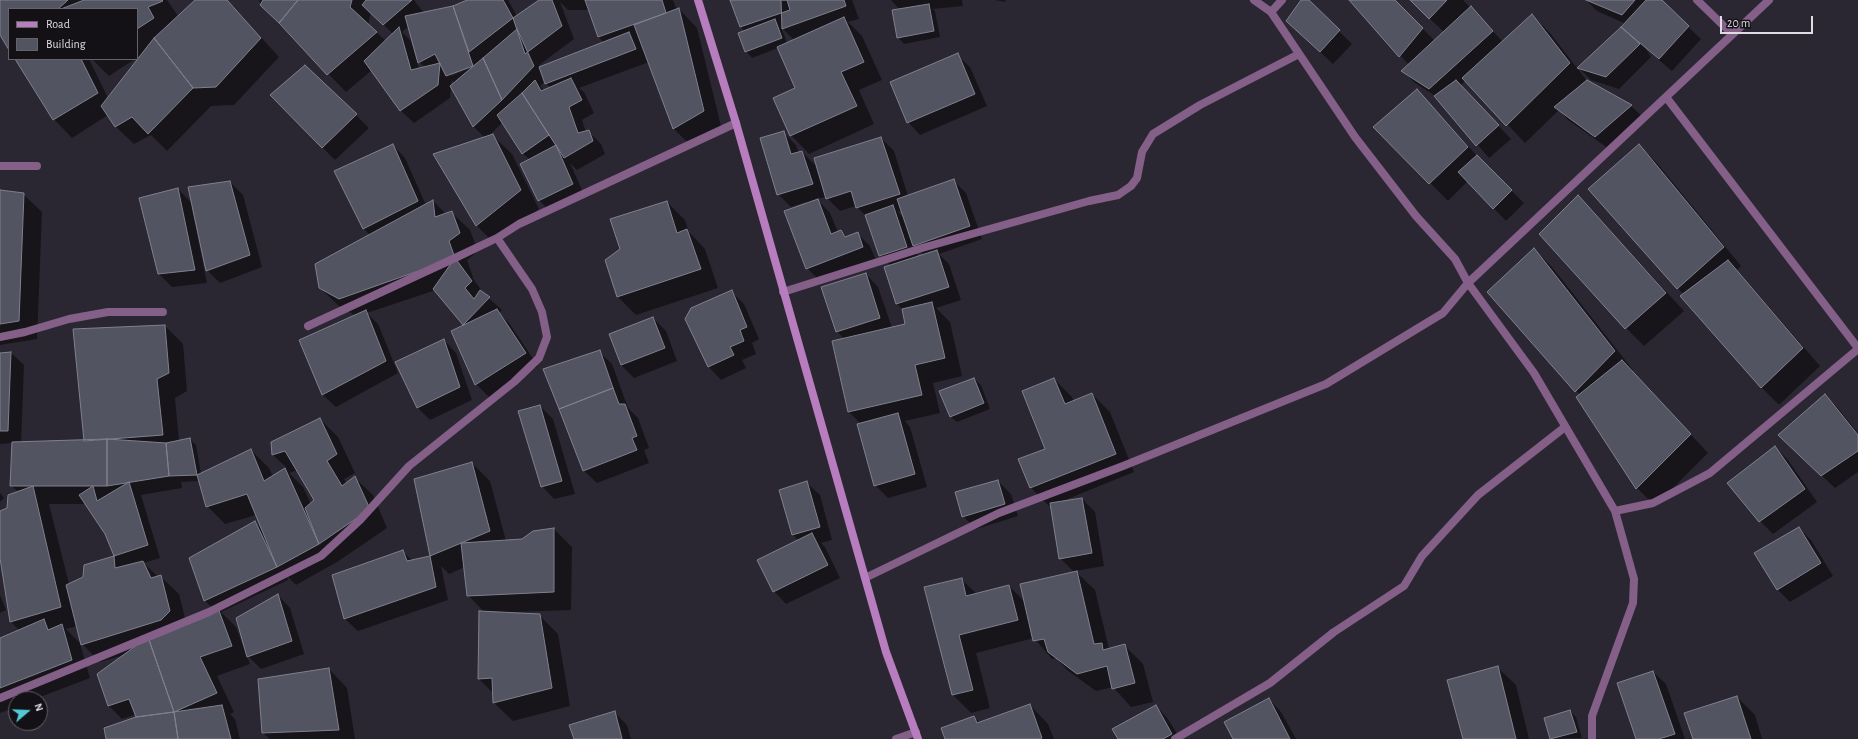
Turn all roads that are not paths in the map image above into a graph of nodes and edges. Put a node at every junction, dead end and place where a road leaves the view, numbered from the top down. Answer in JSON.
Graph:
{"nodes":[{"id":1,"x":698,"y":0,"type":"edge"},
{"id":2,"x":1254,"y":0,"type":"edge"},
{"id":3,"x":1282,"y":0,"type":"edge"},
{"id":4,"x":1697,"y":0,"type":"edge"},
{"id":5,"x":1768,"y":0,"type":"edge"},
{"id":6,"x":1271,"y":12,"type":"junction"},
{"id":7,"x":1732,"y":34,"type":"junction"},
{"id":8,"x":1299,"y":54,"type":"junction"},
{"id":9,"x":1666,"y":97,"type":"junction"},
{"id":10,"x":736,"y":123,"type":"junction"},
{"id":11,"x":0,"y":166,"type":"edge"},
{"id":12,"x":37,"y":166,"type":"dead end"},
{"id":13,"x":497,"y":238,"type":"junction"},
{"id":14,"x":1468,"y":283,"type":"junction"},
{"id":15,"x":783,"y":292,"type":"junction"},
{"id":16,"x":163,"y":312,"type":"dead end"},
{"id":17,"x":308,"y":326,"type":"dead end"},
{"id":18,"x":0,"y":337,"type":"edge"},
{"id":19,"x":1858,"y":348,"type":"edge"},
{"id":20,"x":1565,"y":427,"type":"junction"},
{"id":21,"x":1615,"y":512,"type":"junction"},
{"id":22,"x":865,"y":578,"type":"junction"},
{"id":23,"x":0,"y":698,"type":"edge"},
{"id":24,"x":917,"y":736,"type":"edge"},
{"id":25,"x":896,"y":739,"type":"edge"},
{"id":26,"x":1176,"y":739,"type":"edge"},
{"id":27,"x":1592,"y":739,"type":"edge"}],
"edges":[{"from":1,"to":10,"type":"street"},
{"from":2,"to":6,"type":"street"},
{"from":3,"to":6,"type":"street"},
{"from":4,"to":7,"type":"street"},
{"from":5,"to":7,"type":"street"},
{"from":6,"to":8,"type":"street"},
{"from":7,"to":9,"type":"street"},
{"from":8,"to":14,"type":"street"},
{"from":8,"to":15,"type":"street"},
{"from":9,"to":14,"type":"street"},
{"from":9,"to":19,"type":"street"},
{"from":10,"to":13,"type":"street"},
{"from":10,"to":15,"type":"street"},
{"from":11,"to":12,"type":"street"},
{"from":13,"to":17,"type":"street"},
{"from":13,"to":23,"type":"street"},
{"from":14,"to":20,"type":"street"},
{"from":14,"to":22,"type":"street"},
{"from":15,"to":22,"type":"street"},
{"from":16,"to":18,"type":"street"},
{"from":19,"to":21,"type":"street"},
{"from":20,"to":21,"type":"street"},
{"from":20,"to":26,"type":"street"},
{"from":21,"to":27,"type":"street"},
{"from":22,"to":24,"type":"street"},
{"from":24,"to":25,"type":"street"}]}
